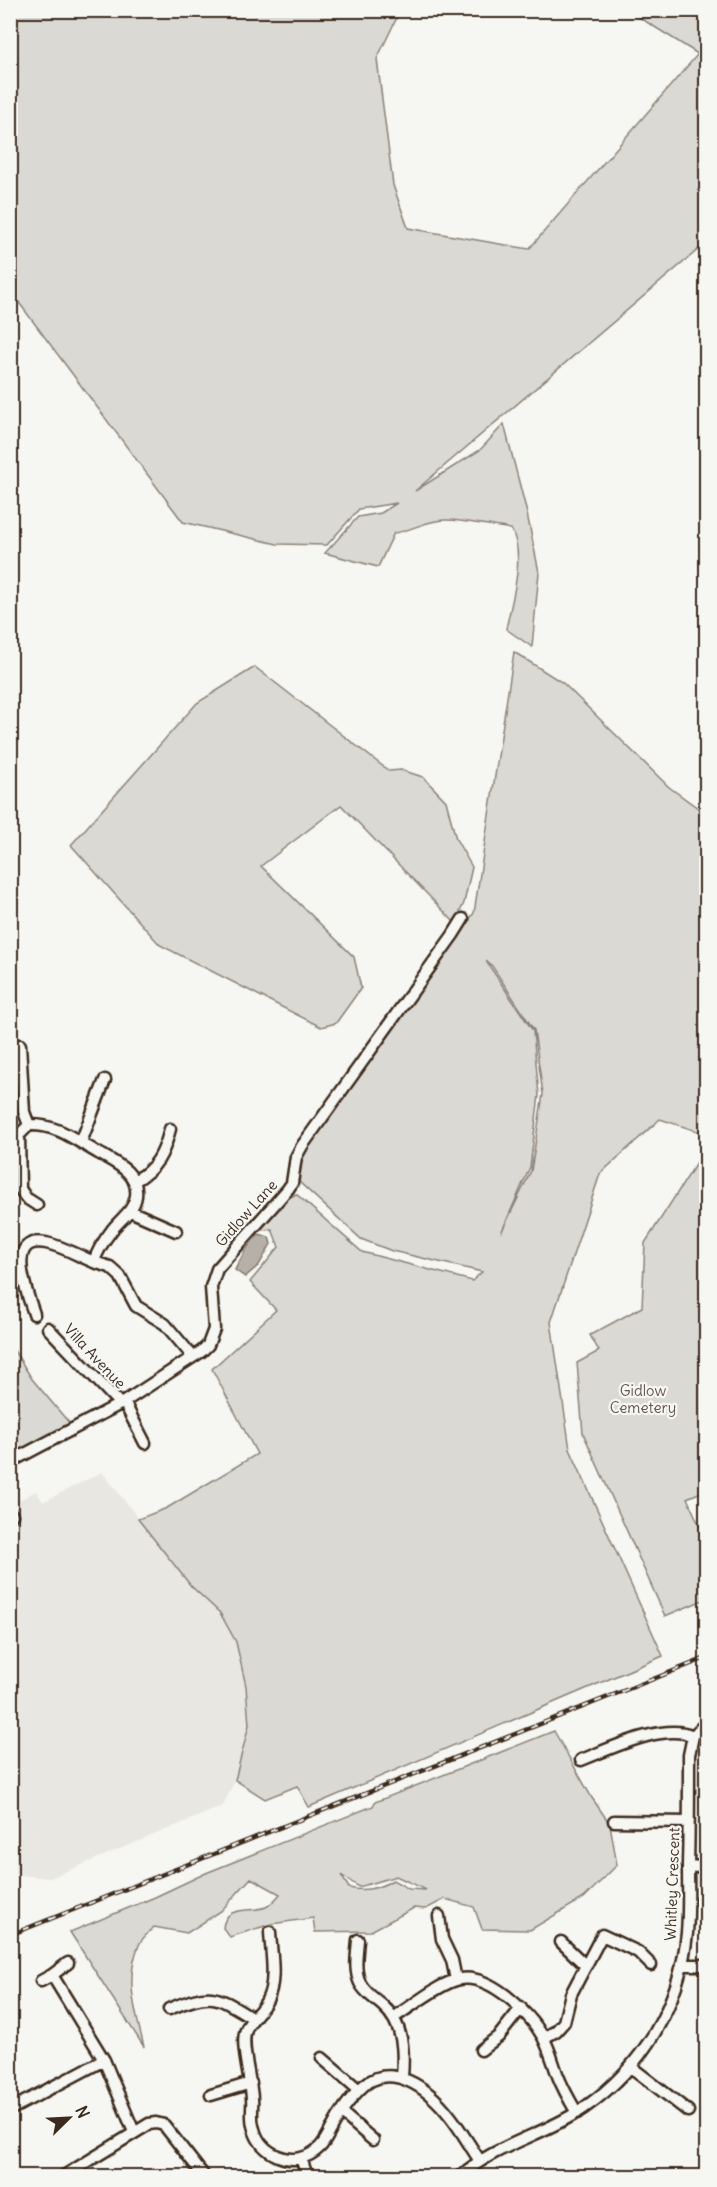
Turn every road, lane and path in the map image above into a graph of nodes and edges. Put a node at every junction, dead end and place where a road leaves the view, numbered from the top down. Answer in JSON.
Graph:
{"nodes":[{"id":1,"x":463,"y":919,"type":"dead end"},
{"id":2,"x":17,"y":1049,"type":"edge"},
{"id":3,"x":105,"y":1080,"type":"dead end"},
{"id":4,"x":29,"y":1125,"type":"junction"},
{"id":5,"x":170,"y":1129,"type":"dead end"},
{"id":6,"x":81,"y":1142,"type":"junction"},
{"id":7,"x":134,"y":1181,"type":"junction"},
{"id":8,"x":37,"y":1205,"type":"dead end"},
{"id":9,"x":130,"y":1211,"type":"junction"},
{"id":10,"x":176,"y":1231,"type":"dead end"},
{"id":11,"x":94,"y":1262,"type":"junction"},
{"id":12,"x":34,"y":1314,"type":"dead end"},
{"id":13,"x":48,"y":1328,"type":"dead end"},
{"id":14,"x":193,"y":1357,"type":"junction"},
{"id":15,"x":122,"y":1403,"type":"junction"},
{"id":16,"x":145,"y":1443,"type":"dead end"},
{"id":17,"x":10,"y":1462,"type":"edge"},
{"id":18,"x":706,"y":1723,"type":"edge"},
{"id":19,"x":693,"y":1736,"type":"junction"},
{"id":20,"x":581,"y":1760,"type":"dead end"},
{"id":21,"x":689,"y":1822,"type":"junction"},
{"id":22,"x":623,"y":1833,"type":"dead end"},
{"id":23,"x":688,"y":1866,"type":"junction"},
{"id":24,"x":706,"y":1867,"type":"edge"},
{"id":25,"x":438,"y":1915,"type":"dead end"},
{"id":26,"x":270,"y":1932,"type":"dead end"},
{"id":27,"x":358,"y":1940,"type":"dead end"},
{"id":28,"x":561,"y":1942,"type":"dead end"},
{"id":29,"x":68,"y":1963,"type":"dead end"},
{"id":30,"x":651,"y":1965,"type":"dead end"},
{"id":31,"x":682,"y":1965,"type":"junction"},
{"id":32,"x":706,"y":1965,"type":"edge"},
{"id":33,"x":586,"y":1966,"type":"junction"},
{"id":34,"x":52,"y":1975,"type":"junction"},
{"id":35,"x":456,"y":1980,"type":"junction"},
{"id":36,"x":41,"y":1981,"type":"dead end"},
{"id":37,"x":175,"y":2004,"type":"dead end"},
{"id":38,"x":521,"y":2008,"type":"junction"},
{"id":39,"x":254,"y":2018,"type":"junction"},
{"id":40,"x":393,"y":2018,"type":"junction"},
{"id":41,"x":544,"y":2038,"type":"junction"},
{"id":42,"x":471,"y":2056,"type":"dead end"},
{"id":43,"x":322,"y":2058,"type":"dead end"},
{"id":44,"x":104,"y":2061,"type":"junction"},
{"id":45,"x":631,"y":2067,"type":"junction"},
{"id":46,"x":402,"y":2077,"type":"junction"},
{"id":47,"x":251,"y":2083,"type":"junction"},
{"id":48,"x":359,"y":2090,"type":"junction"},
{"id":49,"x":211,"y":2095,"type":"dead end"},
{"id":50,"x":10,"y":2103,"type":"edge"},
{"id":51,"x":684,"y":2103,"type":"dead end"},
{"id":52,"x":342,"y":2113,"type":"junction"},
{"id":53,"x":577,"y":2113,"type":"junction"},
{"id":54,"x":134,"y":2132,"type":"junction"},
{"id":55,"x":375,"y":2142,"type":"dead end"},
{"id":56,"x":301,"y":2158,"type":"junction"},
{"id":57,"x":480,"y":2161,"type":"junction"},
{"id":58,"x":66,"y":2176,"type":"edge"},
{"id":59,"x":204,"y":2176,"type":"edge"},
{"id":60,"x":307,"y":2176,"type":"edge"},
{"id":61,"x":461,"y":2176,"type":"edge"}],
"edges":[{"from":1,"to":14,"type":"street","name":"Gidlow Lane"},
{"from":2,"to":4,"type":"street"},
{"from":3,"to":6,"type":"street"},
{"from":4,"to":6,"type":"street"},
{"from":4,"to":8,"type":"street"},
{"from":5,"to":7,"type":"street"},
{"from":6,"to":7,"type":"street"},
{"from":7,"to":9,"type":"street"},
{"from":9,"to":10,"type":"street"},
{"from":9,"to":11,"type":"street"},
{"from":11,"to":12,"type":"street"},
{"from":11,"to":14,"type":"street"},
{"from":13,"to":15,"type":"street","name":"Villa Avenue"},
{"from":14,"to":15,"type":"street","name":"Gidlow Lane"},
{"from":15,"to":16,"type":"street","name":"Villa Avenue"},
{"from":15,"to":17,"type":"street","name":"Gidlow Lane"},
{"from":18,"to":19,"type":"street"},
{"from":19,"to":20,"type":"street"},
{"from":19,"to":21,"type":"street","name":"Whitley Crescent"},
{"from":21,"to":22,"type":"street"},
{"from":21,"to":23,"type":"street","name":"Whitley Crescent"},
{"from":23,"to":24,"type":"street"},
{"from":23,"to":31,"type":"street","name":"Whitley Crescent"},
{"from":25,"to":35,"type":"street"},
{"from":26,"to":39,"type":"street"},
{"from":27,"to":40,"type":"street"},
{"from":28,"to":33,"type":"street"},
{"from":29,"to":34,"type":"street"},
{"from":30,"to":33,"type":"street"},
{"from":31,"to":32,"type":"street"},
{"from":31,"to":45,"type":"street","name":"Whitley Crescent"},
{"from":33,"to":41,"type":"street"},
{"from":34,"to":36,"type":"street"},
{"from":34,"to":44,"type":"street"},
{"from":35,"to":38,"type":"street"},
{"from":35,"to":40,"type":"street"},
{"from":37,"to":39,"type":"street"},
{"from":38,"to":41,"type":"street"},
{"from":38,"to":42,"type":"street"},
{"from":39,"to":47,"type":"street"},
{"from":40,"to":46,"type":"street"},
{"from":41,"to":53,"type":"street"},
{"from":43,"to":48,"type":"street"},
{"from":44,"to":50,"type":"street"},
{"from":44,"to":54,"type":"street"},
{"from":45,"to":51,"type":"street"},
{"from":45,"to":53,"type":"street","name":"Whitley Crescent"},
{"from":46,"to":48,"type":"street"},
{"from":46,"to":57,"type":"street"},
{"from":47,"to":49,"type":"street"},
{"from":47,"to":56,"type":"street"},
{"from":48,"to":52,"type":"street"},
{"from":52,"to":55,"type":"street"},
{"from":52,"to":56,"type":"street"},
{"from":53,"to":57,"type":"street","name":"Whitley Crescent"},
{"from":54,"to":58,"type":"street"},
{"from":54,"to":59,"type":"street"},
{"from":56,"to":60,"type":"street"},
{"from":57,"to":61,"type":"street","name":"Whitley Crescent"}]}
